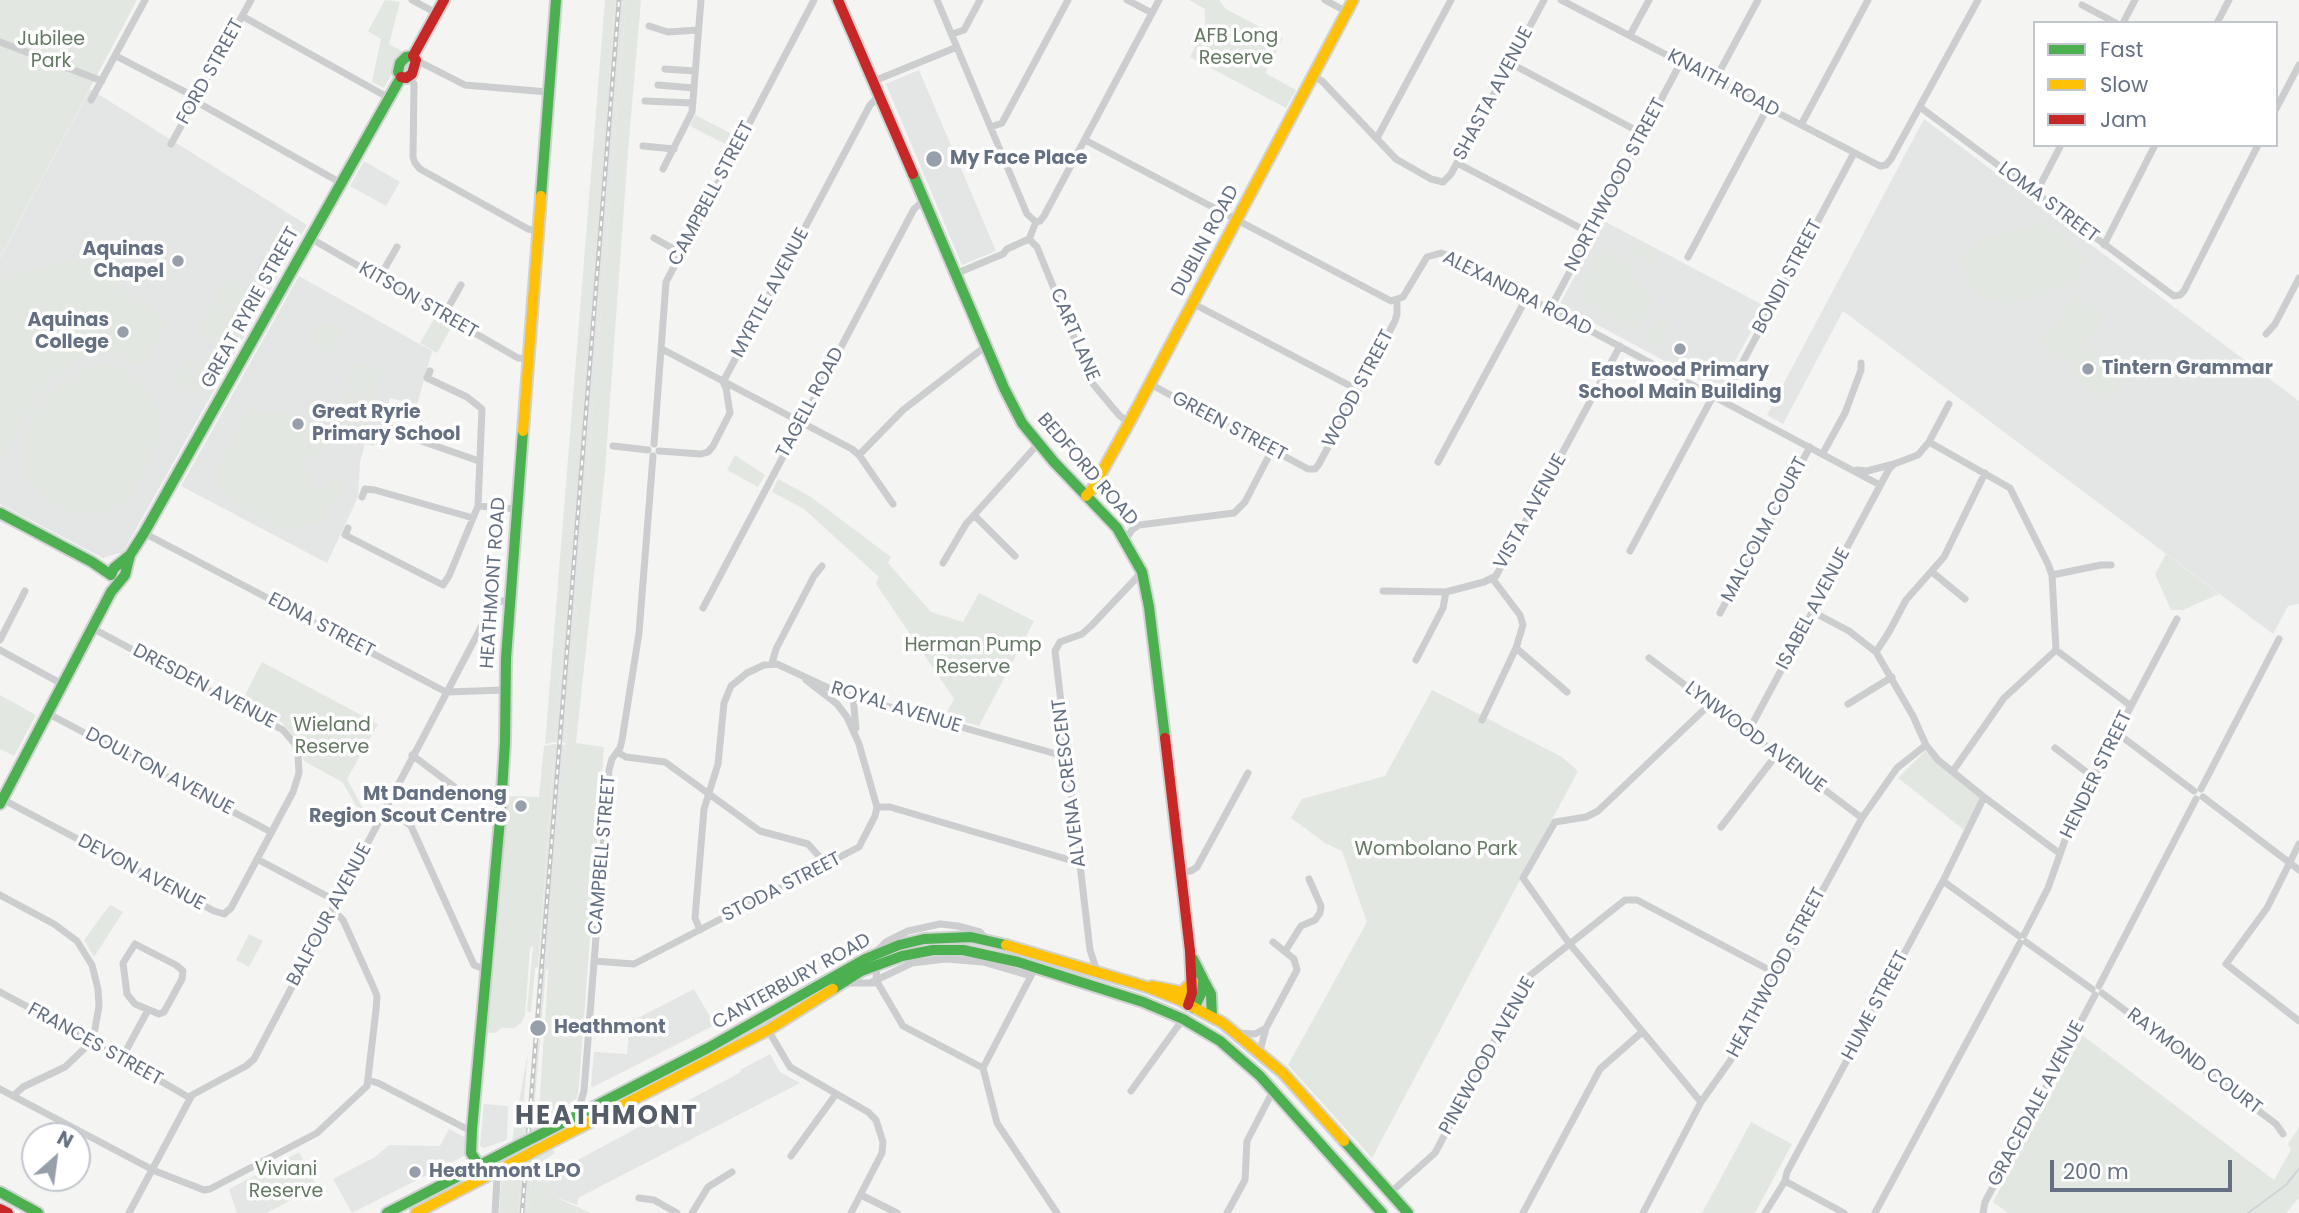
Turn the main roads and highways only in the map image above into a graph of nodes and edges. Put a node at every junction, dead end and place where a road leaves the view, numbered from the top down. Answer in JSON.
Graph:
{"nodes":[{"id":1,"x":443,"y":0,"type":"edge"},
{"id":2,"x":556,"y":0,"type":"edge"},
{"id":3,"x":838,"y":0,"type":"edge"},
{"id":4,"x":1353,"y":0,"type":"edge"},
{"id":5,"x":1086,"y":496,"type":"junction"},
{"id":6,"x":0,"y":513,"type":"edge"},
{"id":7,"x":118,"y":573,"type":"junction"},
{"id":8,"x":1,"y":803,"type":"edge"},
{"id":9,"x":876,"y":960,"type":"junction"},
{"id":10,"x":1197,"y":980,"type":"junction"},
{"id":11,"x":1133,"y":982,"type":"junction"},
{"id":12,"x":1191,"y":1006,"type":"junction"},
{"id":13,"x":759,"y":1017,"type":"junction"},
{"id":14,"x":1212,"y":1017,"type":"junction"},
{"id":15,"x":1183,"y":1019,"type":"junction"},
{"id":16,"x":768,"y":1030,"type":"junction"},
{"id":17,"x":663,"y":1070,"type":"junction"},
{"id":18,"x":668,"y":1081,"type":"junction"},
{"id":19,"x":550,"y":1129,"type":"junction"},
{"id":20,"x":562,"y":1136,"type":"junction"},
{"id":21,"x":471,"y":1149,"type":"junction"},
{"id":22,"x":482,"y":1164,"type":"junction"},
{"id":23,"x":464,"y":1173,"type":"junction"},
{"id":24,"x":490,"y":1174,"type":"junction"},
{"id":25,"x":0,"y":1192,"type":"edge"},
{"id":26,"x":398,"y":1208,"type":"edge"},
{"id":27,"x":0,"y":1209,"type":"edge"},
{"id":28,"x":8,"y":1213,"type":"edge"},
{"id":29,"x":38,"y":1213,"type":"edge"},
{"id":30,"x":387,"y":1213,"type":"edge"},
{"id":31,"x":416,"y":1213,"type":"edge"},
{"id":32,"x":1382,"y":1213,"type":"edge"},
{"id":33,"x":1408,"y":1213,"type":"edge"}],
"edges":[{"from":1,"to":7,"type":"main road","name":"GREAT RYRIE STREET"},
{"from":2,"to":21,"type":"main road","name":"HEATHMONT ROAD"},
{"from":3,"to":5,"type":"main road","name":"BEDFORD ROAD"},
{"from":4,"to":5,"type":"main road","name":"DUBLIN ROAD"},
{"from":5,"to":10,"type":"main road","name":"BEDFORD ROAD"},
{"from":6,"to":7,"type":"main road"},
{"from":7,"to":8,"type":"main road","name":"GREAT RYRIE STREET"},
{"from":9,"to":11,"type":"main road","name":"CANTERBURY ROAD"},
{"from":9,"to":13,"type":"main road","name":"CANTERBURY ROAD"},
{"from":9,"to":15,"type":"main road","name":"CANTERBURY ROAD"},
{"from":9,"to":16,"type":"main road","name":"CANTERBURY ROAD"},
{"from":10,"to":11,"type":"main road"},
{"from":10,"to":12,"type":"main road","name":"BEDFORD ROAD"},
{"from":10,"to":14,"type":"main road","name":"BEDFORD ROAD"},
{"from":11,"to":12,"type":"main road","name":"CANTERBURY ROAD"},
{"from":12,"to":14,"type":"main road","name":"CANTERBURY ROAD"},
{"from":12,"to":15,"type":"main road","name":"BEDFORD ROAD"},
{"from":13,"to":16,"type":"main road"},
{"from":13,"to":17,"type":"main road","name":"CANTERBURY ROAD"},
{"from":14,"to":33,"type":"main road","name":"CANTERBURY ROAD"},
{"from":15,"to":32,"type":"main road","name":"CANTERBURY ROAD"},
{"from":16,"to":18,"type":"main road","name":"CANTERBURY ROAD"},
{"from":17,"to":18,"type":"main road"},
{"from":17,"to":19,"type":"main road","name":"CANTERBURY ROAD"},
{"from":18,"to":20,"type":"main road","name":"CANTERBURY ROAD"},
{"from":19,"to":20,"type":"main road"},
{"from":19,"to":22,"type":"main road","name":"CANTERBURY ROAD","bridge":true},
{"from":20,"to":24,"type":"main road","name":"CANTERBURY ROAD","bridge":true},
{"from":21,"to":22,"type":"main road"},
{"from":21,"to":23,"type":"main road","name":"HEATHMONT ROAD"},
{"from":22,"to":23,"type":"main road","name":"CANTERBURY ROAD"},
{"from":22,"to":24,"type":"main road"},
{"from":23,"to":26,"type":"main road","name":"CANTERBURY ROAD"},
{"from":24,"to":31,"type":"main road","name":"CANTERBURY ROAD"},
{"from":25,"to":29,"type":"main road"},
{"from":26,"to":30,"type":"main road","name":"CANTERBURY ROAD"},
{"from":27,"to":28,"type":"main road"}]}
